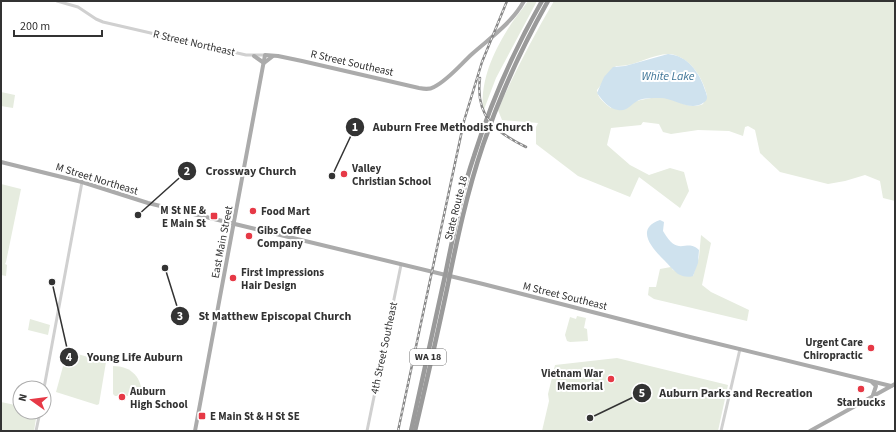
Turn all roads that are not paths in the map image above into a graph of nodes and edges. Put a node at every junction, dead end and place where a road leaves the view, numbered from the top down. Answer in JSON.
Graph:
{"nodes":[{"id":1,"x":57,"y":1,"type":"edge"},
{"id":2,"x":524,"y":1,"type":"edge"},
{"id":3,"x":542,"y":1,"type":"edge"},
{"id":4,"x":548,"y":1,"type":"edge"},
{"id":5,"x":265,"y":55,"type":"junction"},
{"id":6,"x":254,"y":56,"type":"junction"},
{"id":7,"x":275,"y":56,"type":"junction"},
{"id":8,"x":264,"y":63,"type":"junction"},
{"id":9,"x":494,"y":107,"type":"junction"},
{"id":10,"x":1,"y":162,"type":"edge"},
{"id":11,"x":82,"y":182,"type":"junction"},
{"id":12,"x":234,"y":224,"type":"junction"},
{"id":13,"x":401,"y":265,"type":"junction"},
{"id":14,"x":445,"y":284,"type":"junction"},
{"id":15,"x":740,"y":349,"type":"junction"},
{"id":16,"x":45,"y":380,"type":"edge"},
{"id":17,"x":870,"y":380,"type":"junction"},
{"id":18,"x":895,"y":380,"type":"edge"},
{"id":19,"x":894,"y":386,"type":"edge"},
{"id":20,"x":874,"y":395,"type":"junction"},
{"id":21,"x":38,"y":420,"type":"edge"},
{"id":22,"x":36,"y":431,"type":"edge"},
{"id":23,"x":195,"y":431,"type":"edge"},
{"id":24,"x":367,"y":431,"type":"edge"},
{"id":25,"x":411,"y":431,"type":"edge"},
{"id":26,"x":415,"y":431,"type":"edge"},
{"id":27,"x":721,"y":431,"type":"edge"},
{"id":28,"x":810,"y":431,"type":"edge"}],
"edges":[{"from":1,"to":6,"type":"street","name":"R Street Northeast"},
{"from":2,"to":7,"type":"main road","name":"R Street Southeast"},
{"from":3,"to":9,"type":"highway","name":"State Route 18","number":"WA 18"},
{"from":4,"to":9,"type":"highway","name":"State Route 18","number":"WA 18"},
{"from":5,"to":6,"type":"street","name":"R Street Northeast"},
{"from":5,"to":7,"type":"main road","name":"R Street Southeast"},
{"from":5,"to":8,"type":"main road","name":"East Main Street"},
{"from":6,"to":8,"type":"main road"},
{"from":7,"to":8,"type":"main road"},
{"from":8,"to":12,"type":"main road","name":"East Main Street"},
{"from":9,"to":14,"type":"highway","name":"State Route 18","number":"WA 18"},
{"from":10,"to":11,"type":"main road","name":"M Street Northeast"},
{"from":11,"to":12,"type":"main road","name":"M Street Northeast"},
{"from":11,"to":16,"type":"street"},
{"from":12,"to":13,"type":"main road","name":"M Street Southeast"},
{"from":12,"to":23,"type":"main road","name":"East Main Street"},
{"from":13,"to":15,"type":"main road","name":"M Street Southeast"},
{"from":13,"to":24,"type":"street","name":"4th Street Southeast"},
{"from":14,"to":25,"type":"highway","name":"State Route 18","number":"WA 18"},
{"from":14,"to":26,"type":"highway","name":"State Route 18","number":"WA 18"},
{"from":15,"to":17,"type":"main road","name":"M Street Southeast"},
{"from":15,"to":27,"type":"street"},
{"from":17,"to":19,"type":"main road","name":"M Street Southeast"},
{"from":17,"to":20,"type":"main road"},
{"from":18,"to":19,"type":"main road"},
{"from":19,"to":20,"type":"main road"},
{"from":20,"to":28,"type":"main road"},
{"from":21,"to":22,"type":"street"}]}
